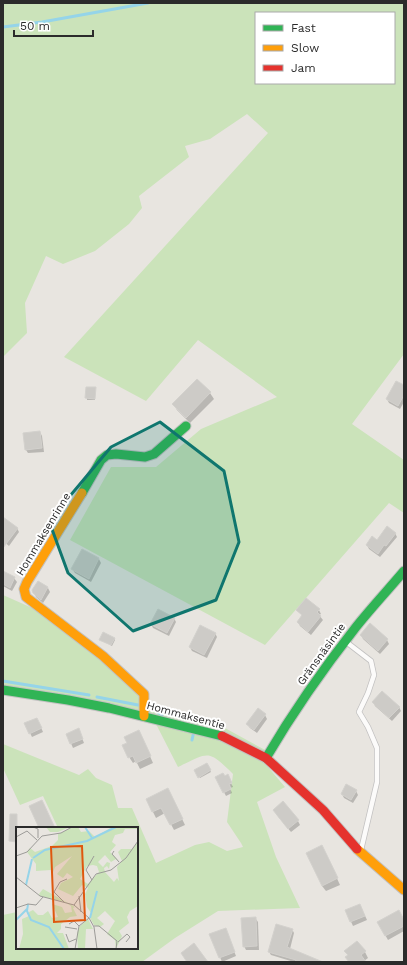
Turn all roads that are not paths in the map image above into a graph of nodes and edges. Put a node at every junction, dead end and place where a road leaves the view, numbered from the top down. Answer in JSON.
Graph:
{"nodes":[{"id":1,"x":186,"y":426,"type":"dead end"},
{"id":2,"x":404,"y":571,"type":"edge"},
{"id":3,"x":345,"y":641,"type":"junction"},
{"id":4,"x":3,"y":690,"type":"edge"},
{"id":5,"x":144,"y":716,"type":"junction"},
{"id":6,"x":266,"y":758,"type":"junction"},
{"id":7,"x":360,"y":852,"type":"junction"},
{"id":8,"x":404,"y":890,"type":"edge"}],
"edges":[{"from":1,"to":5,"type":"street","name":"Hommaksenrinne"},
{"from":2,"to":3,"type":"street","name":"Gränsnäsintie"},
{"from":3,"to":6,"type":"street","name":"Gränsnäsintie"},
{"from":3,"to":7,"type":"lane"},
{"from":4,"to":5,"type":"street","name":"Hommaksentie"},
{"from":5,"to":6,"type":"street","name":"Hommaksentie"},
{"from":6,"to":7,"type":"street","name":"Hommaksentie"},
{"from":7,"to":8,"type":"street","name":"Hommaksentie"}]}
